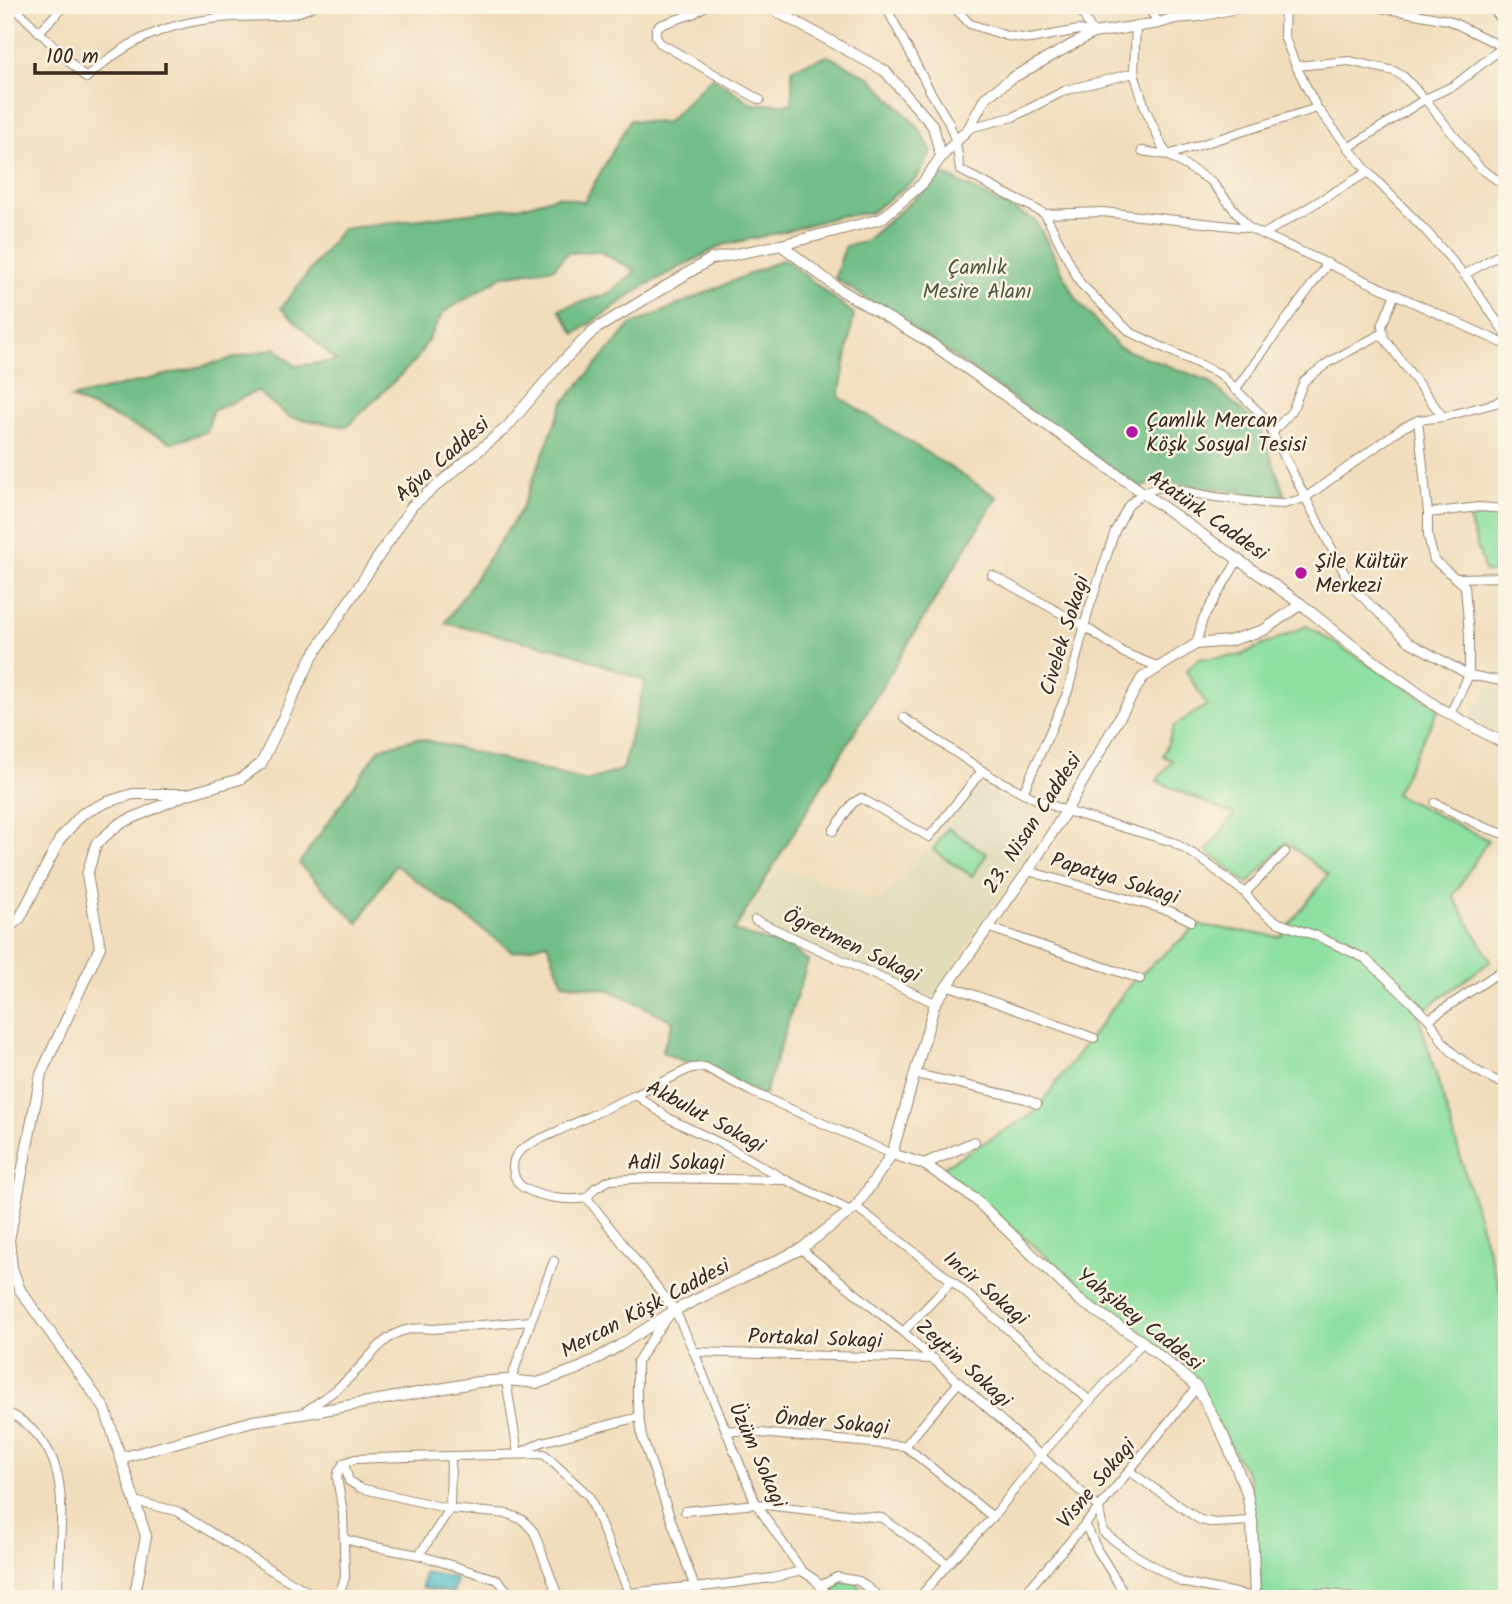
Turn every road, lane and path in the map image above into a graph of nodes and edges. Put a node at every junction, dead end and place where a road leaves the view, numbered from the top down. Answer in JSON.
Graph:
{"nodes":[{"id":1,"x":65,"y":5,"type":"edge"},
{"id":2,"x":314,"y":5,"type":"edge"},
{"id":3,"x":708,"y":5,"type":"edge"},
{"id":4,"x":765,"y":5,"type":"edge"},
{"id":5,"x":885,"y":5,"type":"edge"},
{"id":6,"x":952,"y":5,"type":"edge"},
{"id":7,"x":1077,"y":5,"type":"edge"},
{"id":8,"x":1146,"y":5,"type":"edge"},
{"id":9,"x":1250,"y":5,"type":"edge"},
{"id":10,"x":1285,"y":5,"type":"edge"},
{"id":11,"x":1366,"y":5,"type":"edge"},
{"id":12,"x":1490,"y":5,"type":"edge"},
{"id":13,"x":12,"y":6,"type":"edge"},
{"id":14,"x":5,"y":8,"type":"edge"},
{"id":15,"x":1199,"y":10,"type":"edge"},
{"id":16,"x":1159,"y":23,"type":"junction"},
{"id":17,"x":1136,"y":26,"type":"junction"},
{"id":18,"x":1507,"y":26,"type":"edge"},
{"id":19,"x":39,"y":32,"type":"junction"},
{"id":20,"x":1093,"y":33,"type":"junction"},
{"id":21,"x":1505,"y":46,"type":"edge"},
{"id":22,"x":1296,"y":66,"type":"junction"},
{"id":23,"x":1134,"y":73,"type":"junction"},
{"id":24,"x":1425,"y":99,"type":"junction"},
{"id":25,"x":760,"y":100,"type":"dead end"},
{"id":26,"x":1317,"y":108,"type":"junction"},
{"id":27,"x":969,"y":128,"type":"junction"},
{"id":28,"x":956,"y":142,"type":"junction"},
{"id":29,"x":1348,"y":148,"type":"junction"},
{"id":30,"x":1142,"y":150,"type":"dead end"},
{"id":31,"x":1168,"y":155,"type":"junction"},
{"id":32,"x":941,"y":157,"type":"junction"},
{"id":33,"x":1368,"y":172,"type":"junction"},
{"id":34,"x":1507,"y":187,"type":"edge"},
{"id":35,"x":1045,"y":214,"type":"junction"},
{"id":36,"x":1249,"y":228,"type":"junction"},
{"id":37,"x":1264,"y":234,"type":"junction"},
{"id":38,"x":781,"y":245,"type":"junction"},
{"id":39,"x":1507,"y":250,"type":"edge"},
{"id":40,"x":1328,"y":263,"type":"junction"},
{"id":41,"x":1464,"y":275,"type":"junction"},
{"id":42,"x":1395,"y":294,"type":"junction"},
{"id":43,"x":1383,"y":333,"type":"junction"},
{"id":44,"x":1507,"y":337,"type":"edge"},
{"id":45,"x":1507,"y":345,"type":"edge"},
{"id":46,"x":1236,"y":390,"type":"junction"},
{"id":47,"x":1507,"y":396,"type":"edge"},
{"id":48,"x":1443,"y":417,"type":"junction"},
{"id":49,"x":1418,"y":420,"type":"junction"},
{"id":50,"x":1272,"y":433,"type":"junction"},
{"id":51,"x":1143,"y":492,"type":"junction"},
{"id":52,"x":1305,"y":498,"type":"junction"},
{"id":53,"x":1507,"y":509,"type":"edge"},
{"id":54,"x":1428,"y":513,"type":"junction"},
{"id":55,"x":1238,"y":560,"type":"junction"},
{"id":56,"x":992,"y":575,"type":"dead end"},
{"id":57,"x":1507,"y":577,"type":"edge"},
{"id":58,"x":1456,"y":578,"type":"junction"},
{"id":59,"x":1301,"y":604,"type":"junction"},
{"id":60,"x":1084,"y":626,"type":"junction"},
{"id":61,"x":1196,"y":644,"type":"junction"},
{"id":62,"x":1159,"y":667,"type":"junction"},
{"id":63,"x":1469,"y":675,"type":"junction"},
{"id":64,"x":1507,"y":682,"type":"edge"},
{"id":65,"x":1450,"y":714,"type":"junction"},
{"id":66,"x":904,"y":718,"type":"dead end"},
{"id":67,"x":1507,"y":745,"type":"edge"},
{"id":68,"x":982,"y":771,"type":"junction"},
{"id":69,"x":1023,"y":793,"type":"junction"},
{"id":70,"x":188,"y":794,"type":"junction"},
{"id":71,"x":1435,"y":803,"type":"dead end"},
{"id":72,"x":1066,"y":811,"type":"junction"},
{"id":73,"x":834,"y":831,"type":"dead end"},
{"id":74,"x":1507,"y":835,"type":"edge"},
{"id":75,"x":1285,"y":852,"type":"dead end"},
{"id":76,"x":1028,"y":871,"type":"junction"},
{"id":77,"x":1245,"y":893,"type":"junction"},
{"id":78,"x":755,"y":920,"type":"dead end"},
{"id":79,"x":1191,"y":921,"type":"dead end"},
{"id":80,"x":987,"y":927,"type":"junction"},
{"id":81,"x":5,"y":930,"type":"edge"},
{"id":82,"x":1507,"y":961,"type":"edge"},
{"id":83,"x":1140,"y":979,"type":"dead end"},
{"id":84,"x":947,"y":985,"type":"junction"},
{"id":85,"x":935,"y":1003,"type":"junction"},
{"id":86,"x":1429,"y":1019,"type":"junction"},
{"id":87,"x":1094,"y":1038,"type":"dead end"},
{"id":88,"x":916,"y":1074,"type":"junction"},
{"id":89,"x":1507,"y":1086,"type":"edge"},
{"id":90,"x":636,"y":1095,"type":"junction"},
{"id":91,"x":1037,"y":1104,"type":"dead end"},
{"id":92,"x":974,"y":1142,"type":"dead end"},
{"id":93,"x":892,"y":1154,"type":"junction"},
{"id":94,"x":513,"y":1164,"type":"joint"},
{"id":95,"x":924,"y":1164,"type":"junction"},
{"id":96,"x":786,"y":1180,"type":"junction"},
{"id":97,"x":587,"y":1198,"type":"junction"},
{"id":98,"x":854,"y":1209,"type":"junction"},
{"id":99,"x":801,"y":1249,"type":"junction"},
{"id":100,"x":554,"y":1261,"type":"dead end"},
{"id":101,"x":952,"y":1280,"type":"junction"},
{"id":102,"x":675,"y":1310,"type":"junction"},
{"id":103,"x":531,"y":1321,"type":"junction"},
{"id":104,"x":903,"y":1332,"type":"junction"},
{"id":105,"x":1143,"y":1342,"type":"junction"},
{"id":106,"x":694,"y":1352,"type":"junction"},
{"id":107,"x":934,"y":1359,"type":"junction"},
{"id":108,"x":509,"y":1380,"type":"junction"},
{"id":109,"x":960,"y":1382,"type":"junction"},
{"id":110,"x":1197,"y":1388,"type":"junction"},
{"id":111,"x":1090,"y":1401,"type":"junction"},
{"id":112,"x":5,"y":1411,"type":"edge"},
{"id":113,"x":302,"y":1414,"type":"junction"},
{"id":114,"x":639,"y":1417,"type":"junction"},
{"id":115,"x":726,"y":1430,"type":"junction"},
{"id":116,"x":905,"y":1446,"type":"junction"},
{"id":117,"x":518,"y":1454,"type":"junction"},
{"id":118,"x":1041,"y":1455,"type":"junction"},
{"id":119,"x":452,"y":1456,"type":"junction"},
{"id":120,"x":121,"y":1458,"type":"junction"},
{"id":121,"x":344,"y":1463,"type":"junction"},
{"id":122,"x":1129,"y":1471,"type":"junction"},
{"id":123,"x":134,"y":1501,"type":"junction"},
{"id":124,"x":757,"y":1504,"type":"junction"},
{"id":125,"x":1100,"y":1508,"type":"junction"},
{"id":126,"x":450,"y":1509,"type":"junction"},
{"id":127,"x":685,"y":1510,"type":"dead end"},
{"id":128,"x":993,"y":1517,"type":"junction"},
{"id":129,"x":1252,"y":1521,"type":"junction"},
{"id":130,"x":1085,"y":1524,"type":"junction"},
{"id":131,"x":344,"y":1539,"type":"junction"},
{"id":132,"x":419,"y":1555,"type":"junction"},
{"id":133,"x":948,"y":1564,"type":"junction"},
{"id":134,"x":802,"y":1571,"type":"junction"},
{"id":135,"x":695,"y":1588,"type":"junction"},
{"id":136,"x":629,"y":1593,"type":"junction"},
{"id":137,"x":826,"y":1593,"type":"edge"},
{"id":138,"x":1254,"y":1598,"type":"edge"},
{"id":139,"x":58,"y":1599,"type":"edge"},
{"id":140,"x":134,"y":1599,"type":"edge"},
{"id":141,"x":320,"y":1599,"type":"edge"},
{"id":142,"x":337,"y":1599,"type":"edge"},
{"id":143,"x":509,"y":1599,"type":"edge"},
{"id":144,"x":559,"y":1599,"type":"edge"},
{"id":145,"x":603,"y":1599,"type":"edge"},
{"id":146,"x":700,"y":1599,"type":"edge"},
{"id":147,"x":817,"y":1599,"type":"edge"},
{"id":148,"x":882,"y":1599,"type":"edge"},
{"id":149,"x":918,"y":1599,"type":"edge"},
{"id":150,"x":1020,"y":1599,"type":"edge"},
{"id":151,"x":1128,"y":1599,"type":"edge"},
{"id":152,"x":1356,"y":1599,"type":"edge"}],
"edges":[{"from":1,"to":19,"type":"street"},
{"from":2,"to":19,"type":"street"},
{"from":3,"to":25,"type":"street"},
{"from":4,"to":32,"type":"street"},
{"from":5,"to":28,"type":"street"},
{"from":6,"to":20,"type":"street"},
{"from":7,"to":20,"type":"street"},
{"from":8,"to":16,"type":"street"},
{"from":9,"to":15,"type":"street","name":"Ağva Caddesi"},
{"from":10,"to":22,"type":"street"},
{"from":11,"to":21,"type":"street"},
{"from":12,"to":18,"type":"street"},
{"from":13,"to":14,"type":"street"},
{"from":13,"to":19,"type":"street"},
{"from":15,"to":16,"type":"street","name":"Ağva Caddesi"},
{"from":16,"to":17,"type":"street","name":"Ağva Caddesi"},
{"from":17,"to":20,"type":"street","name":"Ağva Caddesi"},
{"from":17,"to":23,"type":"street"},
{"from":20,"to":27,"type":"street","name":"Ağva Caddesi"},
{"from":21,"to":24,"type":"street"},
{"from":22,"to":24,"type":"street"},
{"from":22,"to":26,"type":"street"},
{"from":23,"to":27,"type":"street"},
{"from":23,"to":31,"type":"street"},
{"from":24,"to":29,"type":"street"},
{"from":24,"to":34,"type":"street"},
{"from":26,"to":29,"type":"street"},
{"from":26,"to":31,"type":"street"},
{"from":27,"to":28,"type":"street","name":"Ağva Caddesi"},
{"from":28,"to":32,"type":"street","name":"Ağva Caddesi"},
{"from":28,"to":35,"type":"street"},
{"from":29,"to":33,"type":"street"},
{"from":30,"to":31,"type":"street"},
{"from":31,"to":36,"type":"street"},
{"from":32,"to":38,"type":"street","name":"Ağva Caddesi"},
{"from":33,"to":37,"type":"street"},
{"from":33,"to":41,"type":"street"},
{"from":35,"to":36,"type":"street"},
{"from":35,"to":46,"type":"street"},
{"from":36,"to":37,"type":"street"},
{"from":37,"to":40,"type":"street"},
{"from":38,"to":51,"type":"street","name":"Atatürk Caddesi"},
{"from":38,"to":70,"type":"street","name":"Ağva Caddesi"},
{"from":39,"to":41,"type":"street"},
{"from":40,"to":42,"type":"street"},
{"from":40,"to":46,"type":"street"},
{"from":41,"to":44,"type":"street"},
{"from":42,"to":43,"type":"street"},
{"from":42,"to":45,"type":"street"},
{"from":43,"to":48,"type":"street"},
{"from":43,"to":50,"type":"street"},
{"from":46,"to":50,"type":"street"},
{"from":47,"to":48,"type":"street"},
{"from":48,"to":49,"type":"street"},
{"from":49,"to":52,"type":"street"},
{"from":49,"to":54,"type":"street"},
{"from":50,"to":52,"type":"street"},
{"from":51,"to":52,"type":"street"},
{"from":51,"to":55,"type":"street","name":"Atatürk Caddesi"},
{"from":51,"to":60,"type":"street","name":"Civelek Sokagi"},
{"from":52,"to":63,"type":"street"},
{"from":53,"to":54,"type":"street"},
{"from":54,"to":58,"type":"street"},
{"from":55,"to":59,"type":"street","name":"Atatürk Caddesi"},
{"from":55,"to":61,"type":"street"},
{"from":56,"to":60,"type":"street"},
{"from":57,"to":58,"type":"street"},
{"from":58,"to":63,"type":"street"},
{"from":59,"to":61,"type":"street","name":"23. Nisan Caddesi"},
{"from":59,"to":65,"type":"street","name":"Atatürk Caddesi"},
{"from":60,"to":62,"type":"street"},
{"from":60,"to":69,"type":"street","name":"Civelek Sokagi"},
{"from":61,"to":62,"type":"street","name":"23. Nisan Caddesi"},
{"from":62,"to":72,"type":"street","name":"23. Nisan Caddesi"},
{"from":63,"to":64,"type":"street"},
{"from":63,"to":65,"type":"street"},
{"from":65,"to":67,"type":"street","name":"Atatürk Caddesi"},
{"from":66,"to":68,"type":"street"},
{"from":68,"to":69,"type":"street"},
{"from":68,"to":73,"type":"street"},
{"from":69,"to":72,"type":"street"},
{"from":70,"to":81,"type":"street","name":"Ağva Caddesi"},
{"from":70,"to":120,"type":"street"},
{"from":71,"to":74,"type":"street"},
{"from":72,"to":76,"type":"street","name":"23. Nisan Caddesi"},
{"from":72,"to":77,"type":"street"},
{"from":75,"to":77,"type":"street"},
{"from":76,"to":79,"type":"street","name":"Papatya Sokagi"},
{"from":76,"to":80,"type":"street","name":"23. Nisan Caddesi"},
{"from":77,"to":86,"type":"street"},
{"from":78,"to":85,"type":"street","name":"Ögretmen Sokagi"},
{"from":80,"to":83,"type":"street"},
{"from":80,"to":84,"type":"street","name":"23. Nisan Caddesi"},
{"from":82,"to":86,"type":"street"},
{"from":84,"to":85,"type":"street","name":"23. Nisan Caddesi"},
{"from":84,"to":87,"type":"street"},
{"from":85,"to":88,"type":"street","name":"23. Nisan Caddesi"},
{"from":86,"to":89,"type":"street"},
{"from":88,"to":91,"type":"street"},
{"from":88,"to":93,"type":"street","name":"23. Nisan Caddesi"},
{"from":90,"to":93,"type":"street"},
{"from":90,"to":94,"type":"street","name":"Akbulut Sokagi"},
{"from":90,"to":96,"type":"street","name":"Akbulut Sokagi"},
{"from":92,"to":95,"type":"street"},
{"from":93,"to":95,"type":"street"},
{"from":93,"to":98,"type":"street","name":"Mercan Köşk Caddesi"},
{"from":94,"to":97,"type":"street","name":"Adil Sokagi"},
{"from":95,"to":105,"type":"street","name":"Yahşibey Caddesi"},
{"from":96,"to":97,"type":"street","name":"Adil Sokagi"},
{"from":96,"to":98,"type":"street","name":"Akbulut Sokagi"},
{"from":97,"to":102,"type":"street","name":"Üzüm Sokagi"},
{"from":98,"to":99,"type":"street","name":"Mercan Köşk Caddesi"},
{"from":98,"to":101,"type":"street","name":"Incir Sokagi"},
{"from":99,"to":102,"type":"street","name":"Mercan Köşk Caddesi"},
{"from":99,"to":104,"type":"street","name":"Zeytin Sokagi"},
{"from":100,"to":103,"type":"street"},
{"from":101,"to":104,"type":"street"},
{"from":101,"to":111,"type":"street","name":"Incir Sokagi"},
{"from":102,"to":106,"type":"street","name":"Üzüm Sokagi"},
{"from":102,"to":108,"type":"street","name":"Mercan Köşk Caddesi"},
{"from":102,"to":114,"type":"street"},
{"from":103,"to":108,"type":"street"},
{"from":103,"to":113,"type":"street"},
{"from":104,"to":107,"type":"street","name":"Zeytin Sokagi"},
{"from":105,"to":110,"type":"street","name":"Yahşibey Caddesi"},
{"from":105,"to":111,"type":"street"},
{"from":106,"to":107,"type":"street","name":"Portakal Sokagi"},
{"from":106,"to":115,"type":"street","name":"Üzüm Sokagi"},
{"from":107,"to":109,"type":"street","name":"Zeytin Sokagi"},
{"from":108,"to":113,"type":"street","name":"Mercan Köşk Caddesi"},
{"from":108,"to":117,"type":"street"},
{"from":109,"to":116,"type":"street"},
{"from":109,"to":118,"type":"street","name":"Zeytin Sokagi"},
{"from":110,"to":122,"type":"street","name":"Visne Sokagi"},
{"from":110,"to":129,"type":"street","name":"Yahşibey Caddesi"},
{"from":111,"to":118,"type":"street"},
{"from":112,"to":139,"type":"street"},
{"from":113,"to":120,"type":"street","name":"Mercan Köşk Caddesi"},
{"from":114,"to":117,"type":"street"},
{"from":114,"to":135,"type":"street"},
{"from":115,"to":116,"type":"street","name":"Önder Sokagi"},
{"from":115,"to":124,"type":"street","name":"Üzüm Sokagi"},
{"from":116,"to":128,"type":"street","name":"Önder Sokagi"},
{"from":117,"to":119,"type":"street"},
{"from":117,"to":136,"type":"street"},
{"from":118,"to":125,"type":"street","name":"Zeytin Sokagi"},
{"from":118,"to":128,"type":"street"},
{"from":119,"to":121,"type":"street"},
{"from":119,"to":126,"type":"street"},
{"from":120,"to":123,"type":"street"},
{"from":121,"to":126,"type":"street"},
{"from":121,"to":131,"type":"street"},
{"from":122,"to":125,"type":"street","name":"Visne Sokagi"},
{"from":122,"to":129,"type":"street"},
{"from":123,"to":140,"type":"street"},
{"from":123,"to":141,"type":"street"},
{"from":124,"to":127,"type":"street"},
{"from":124,"to":133,"type":"street"},
{"from":124,"to":134,"type":"street","name":"Üzüm Sokagi"},
{"from":125,"to":130,"type":"street","name":"Visne Sokagi"},
{"from":125,"to":138,"type":"street"},
{"from":126,"to":132,"type":"street"},
{"from":126,"to":144,"type":"street"},
{"from":128,"to":133,"type":"street"},
{"from":129,"to":138,"type":"street","name":"Yahşibey Caddesi"},
{"from":130,"to":150,"type":"street","name":"Visne Sokagi"},
{"from":130,"to":151,"type":"street"},
{"from":131,"to":132,"type":"street"},
{"from":131,"to":142,"type":"street"},
{"from":132,"to":143,"type":"street"},
{"from":133,"to":149,"type":"street"},
{"from":134,"to":135,"type":"street"},
{"from":134,"to":137,"type":"street","name":"Üzüm Sokagi"},
{"from":135,"to":136,"type":"street"},
{"from":135,"to":146,"type":"street"},
{"from":136,"to":145,"type":"street"},
{"from":137,"to":147,"type":"street"},
{"from":137,"to":148,"type":"street"},
{"from":138,"to":152,"type":"street"}]}
